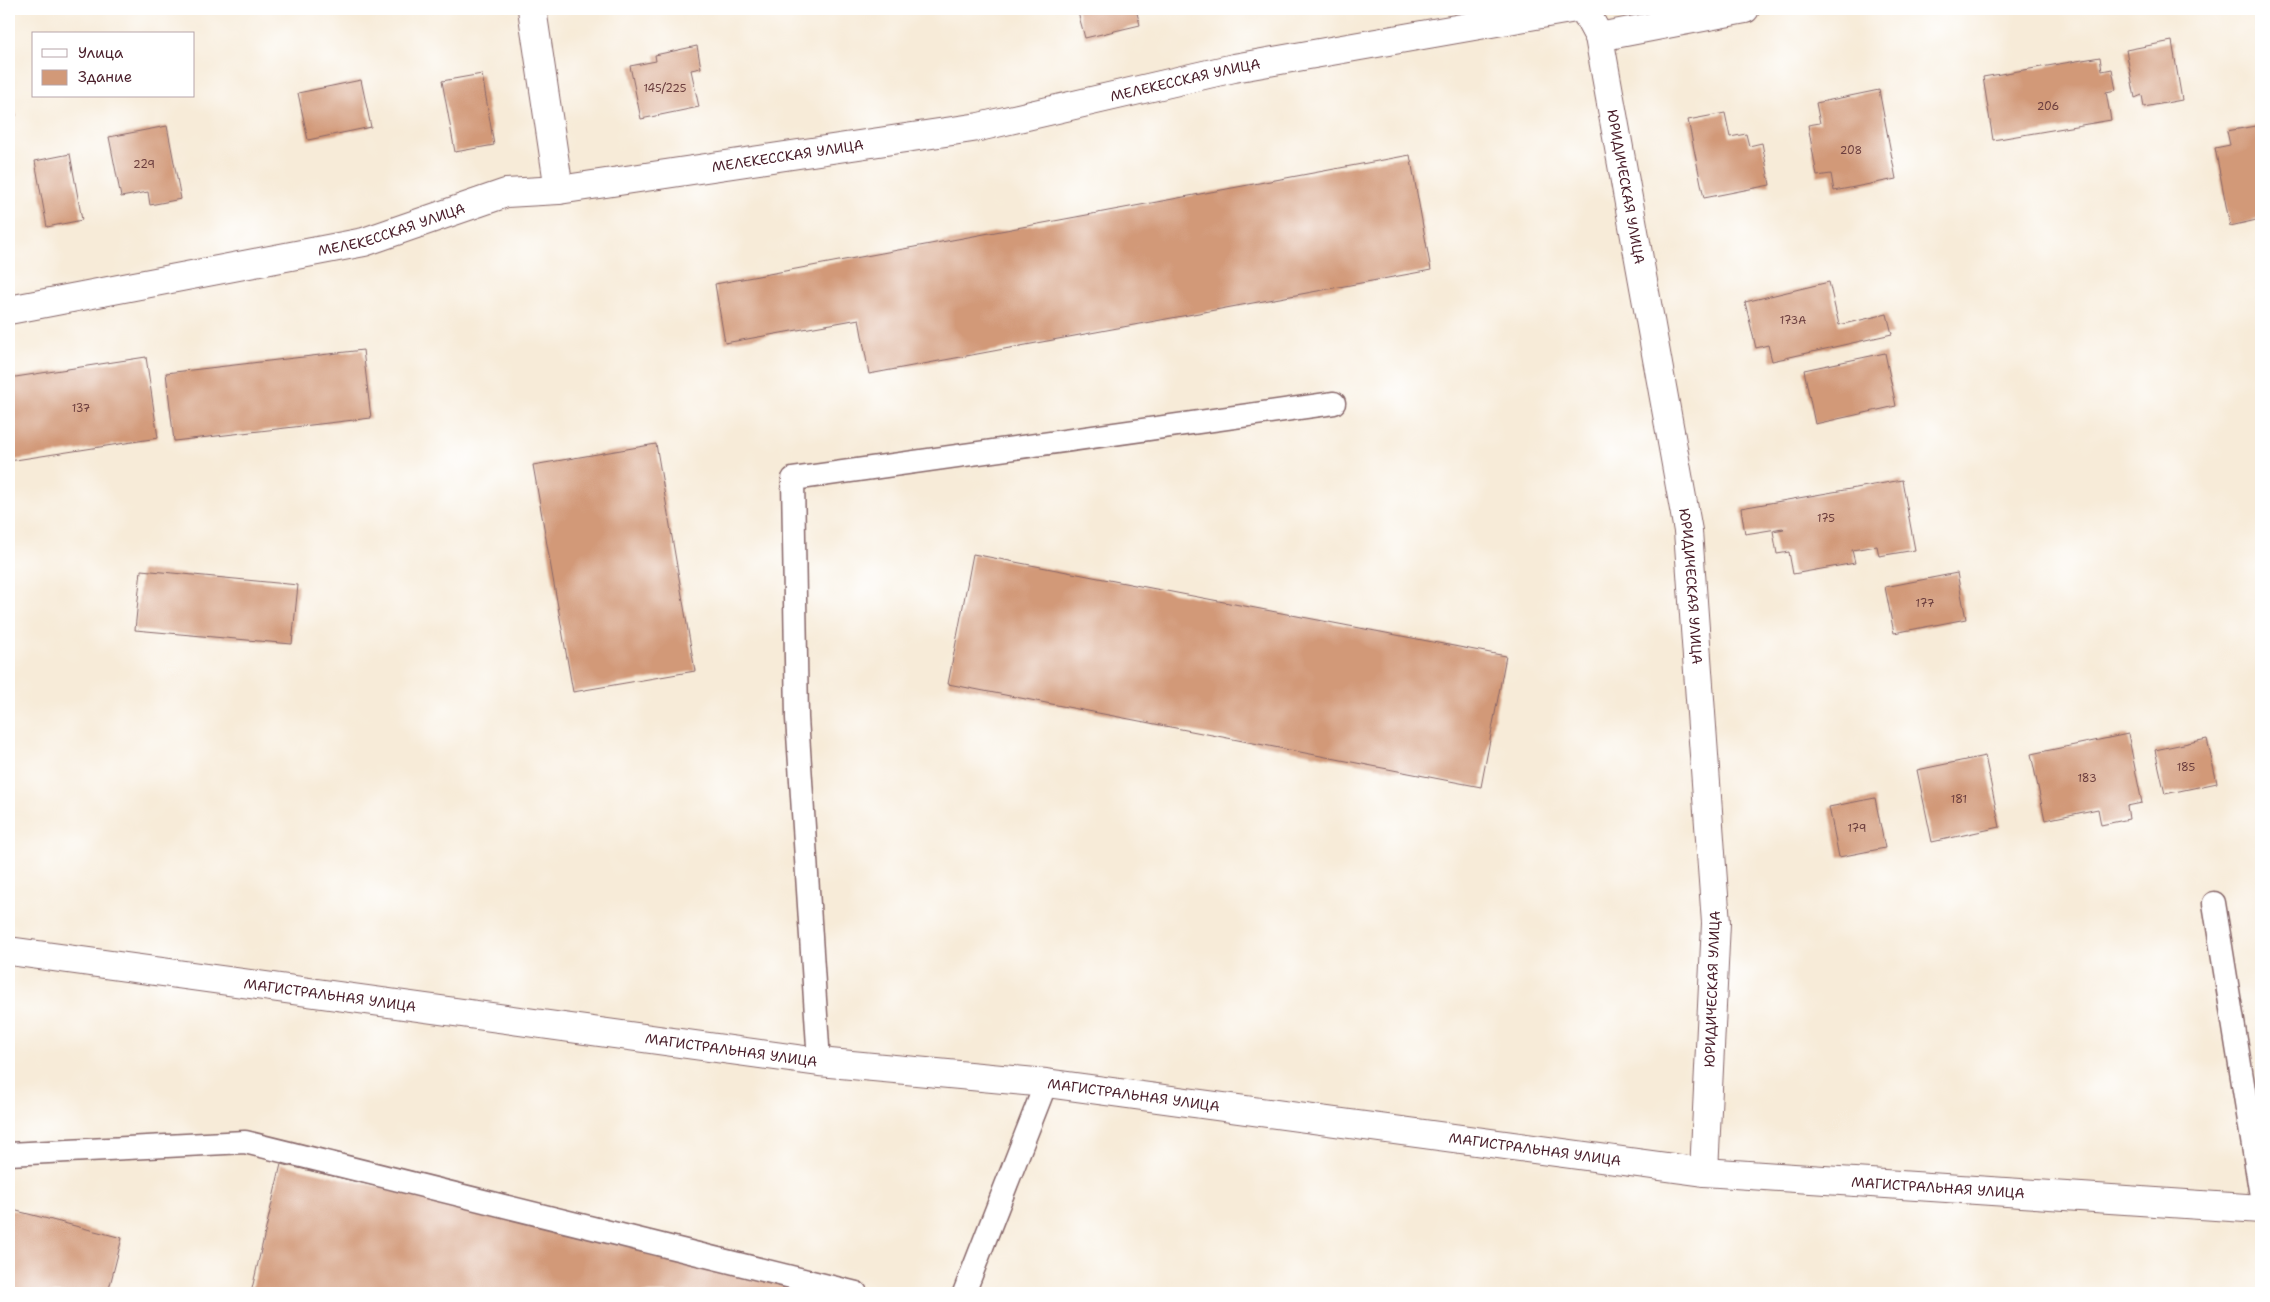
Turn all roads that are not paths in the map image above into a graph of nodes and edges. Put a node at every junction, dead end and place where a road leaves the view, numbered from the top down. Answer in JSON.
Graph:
{"nodes":[{"id":1,"x":532,"y":9,"type":"edge"},
{"id":2,"x":1570,"y":9,"type":"edge"},
{"id":3,"x":1584,"y":9,"type":"edge"},
{"id":4,"x":1745,"y":9,"type":"edge"},
{"id":5,"x":1598,"y":37,"type":"junction"},
{"id":6,"x":559,"y":190,"type":"junction"},
{"id":7,"x":9,"y":310,"type":"edge"},
{"id":8,"x":1334,"y":404,"type":"dead end"},
{"id":9,"x":2214,"y":903,"type":"dead end"},
{"id":10,"x":9,"y":951,"type":"edge"},
{"id":11,"x":819,"y":1062,"type":"junction"},
{"id":12,"x":1046,"y":1083,"type":"junction"},
{"id":13,"x":9,"y":1154,"type":"edge"},
{"id":14,"x":1704,"y":1172,"type":"junction"},
{"id":15,"x":2261,"y":1196,"type":"edge"},
{"id":16,"x":2261,"y":1209,"type":"edge"},
{"id":17,"x":856,"y":1293,"type":"edge"},
{"id":18,"x":964,"y":1293,"type":"edge"}],
"edges":[{"from":1,"to":6,"type":"street"},
{"from":2,"to":6,"type":"street","name":"МЕЛЕКЕССКАЯ УЛИЦА"},
{"from":3,"to":5,"type":"street","name":"ЮРИДИЧЕСКАЯ УЛИЦА"},
{"from":4,"to":5,"type":"street"},
{"from":5,"to":14,"type":"street","name":"ЮРИДИЧЕСКАЯ УЛИЦА"},
{"from":6,"to":7,"type":"street","name":"МЕЛЕКЕССКАЯ УЛИЦА"},
{"from":8,"to":11,"type":"lane"},
{"from":9,"to":15,"type":"lane"},
{"from":10,"to":11,"type":"street","name":"МАГИСТРАЛЬНАЯ УЛИЦА"},
{"from":11,"to":12,"type":"street","name":"МАГИСТРАЛЬНАЯ УЛИЦА"},
{"from":12,"to":14,"type":"street","name":"МАГИСТРАЛЬНАЯ УЛИЦА"},
{"from":12,"to":18,"type":"lane"},
{"from":13,"to":17,"type":"lane"},
{"from":14,"to":16,"type":"street","name":"МАГИСТРАЛЬНАЯ УЛИЦА"}]}
